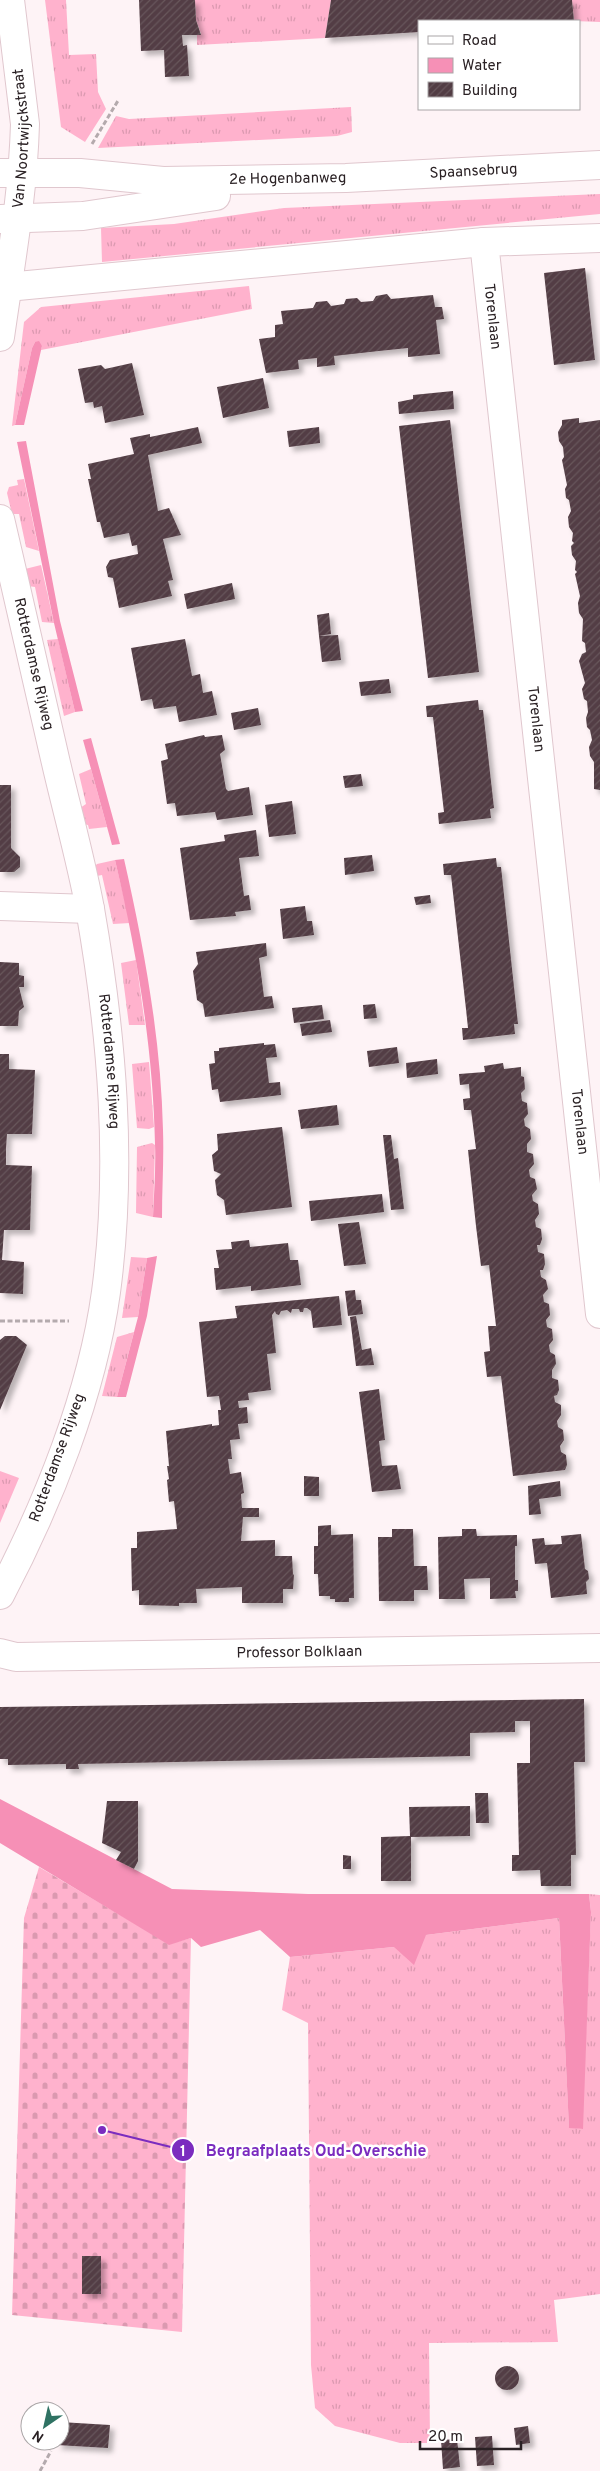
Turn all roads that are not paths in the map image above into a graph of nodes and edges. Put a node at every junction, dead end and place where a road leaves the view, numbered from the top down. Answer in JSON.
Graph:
{"nodes":[{"id":1,"x":10,"y":0,"type":"edge"},
{"id":2,"x":600,"y":165,"type":"edge"},
{"id":3,"x":11,"y":173,"type":"edge"},
{"id":4,"x":346,"y":178,"type":"junction"},
{"id":5,"x":9,"y":218,"type":"edge"},
{"id":6,"x":600,"y":238,"type":"edge"},
{"id":7,"x":484,"y":242,"type":"junction"},
{"id":8,"x":7,"y":287,"type":"junction"},
{"id":9,"x":0,"y":337,"type":"edge"},
{"id":10,"x":0,"y":519,"type":"edge"},
{"id":11,"x":0,"y":906,"type":"edge"},
{"id":12,"x":90,"y":908,"type":"junction"},
{"id":13,"x":600,"y":1314,"type":"edge"},
{"id":14,"x":0,"y":1595,"type":"edge"},
{"id":15,"x":600,"y":1648,"type":"edge"},
{"id":16,"x":0,"y":1653,"type":"edge"}],
"edges":[{"from":1,"to":3,"type":"street","name":"Van Noortwijckstraat"},
{"from":2,"to":4,"type":"street","name":"Spaansebrug"},
{"from":3,"to":4,"type":"street","name":"2e Hogenbanweg"},
{"from":3,"to":5,"type":"street","name":"Van Noortwijckstraat"},
{"from":4,"to":5,"type":"street","name":"2e Hogenbanweg"},
{"from":5,"to":8,"type":"street"},
{"from":6,"to":7,"type":"street"},
{"from":7,"to":8,"type":"street"},
{"from":7,"to":13,"type":"street","name":"Torenlaan"},
{"from":8,"to":9,"type":"street"},
{"from":10,"to":12,"type":"street","name":"Rotterdamse Rijweg"},
{"from":11,"to":12,"type":"street"},
{"from":12,"to":14,"type":"street","name":"Rotterdamse Rijweg"},
{"from":15,"to":16,"type":"street","name":"Professor Bolklaan"}]}
